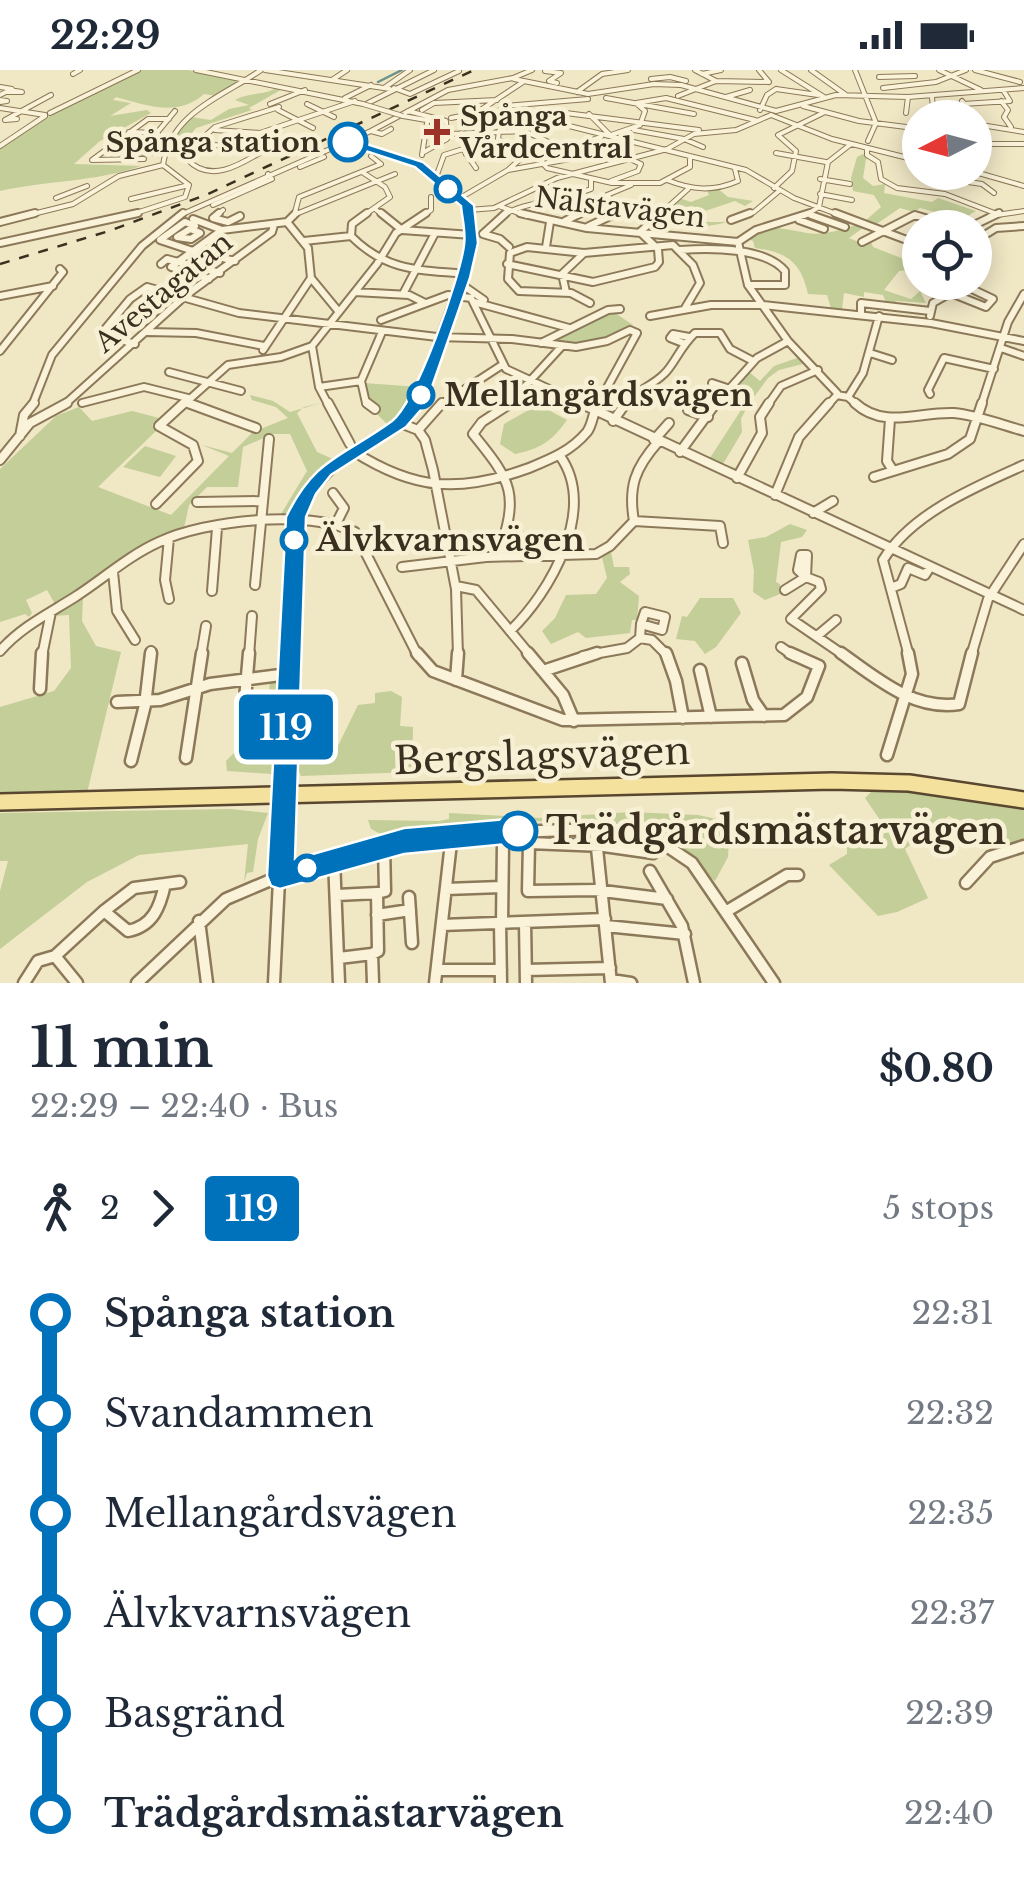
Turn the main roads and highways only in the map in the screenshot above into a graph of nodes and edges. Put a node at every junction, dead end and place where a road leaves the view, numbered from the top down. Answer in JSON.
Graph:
{"nodes":[{"id":1,"x":1024,"y":800,"type":"edge"},
{"id":2,"x":0,"y":802,"type":"edge"}],
"edges":[{"from":1,"to":2,"type":"main road","name":"Bergslagsvägen"}]}
